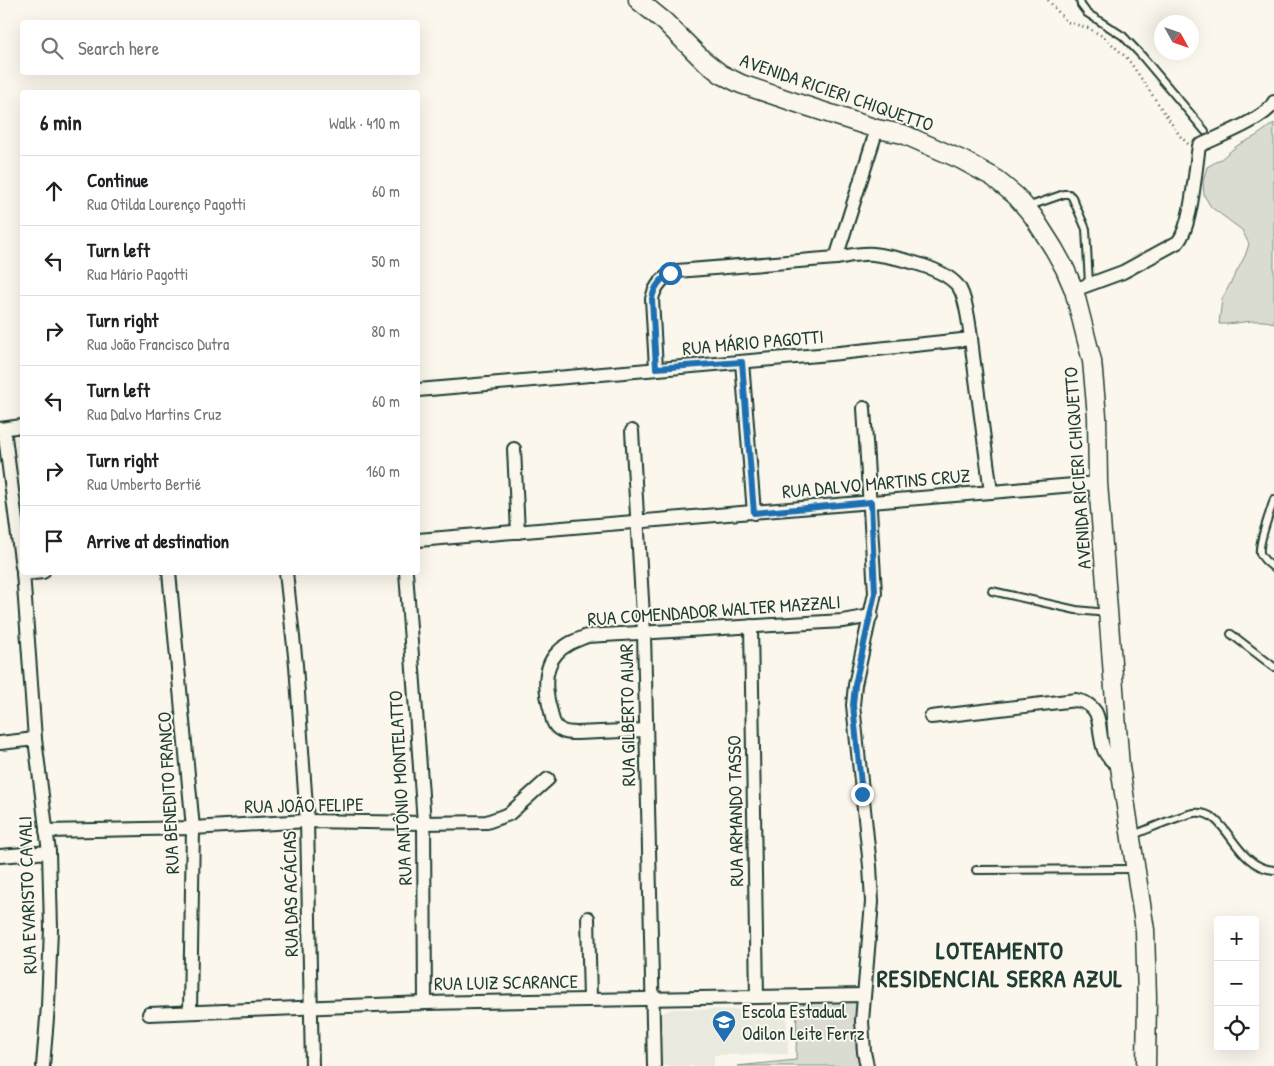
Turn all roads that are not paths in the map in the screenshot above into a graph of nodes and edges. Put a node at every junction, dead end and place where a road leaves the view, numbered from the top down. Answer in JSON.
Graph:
{"nodes":[{"id":1,"x":638,"y":0,"type":"edge"},
{"id":2,"x":1080,"y":0,"type":"edge"},
{"id":3,"x":1274,"y":102,"type":"edge"},
{"id":4,"x":877,"y":128,"type":"junction"},
{"id":5,"x":1205,"y":131,"type":"dead end"},
{"id":6,"x":1026,"y":207,"type":"junction"},
{"id":7,"x":836,"y":258,"type":"junction"},
{"id":8,"x":1082,"y":287,"type":"junction"},
{"id":9,"x":971,"y":339,"type":"junction"},
{"id":10,"x":742,"y":362,"type":"junction"},
{"id":11,"x":656,"y":368,"type":"junction"},
{"id":12,"x":420,"y":390,"type":"edge"},
{"id":13,"x":864,"y":408,"type":"dead end"},
{"id":14,"x":20,"y":426,"type":"edge"},
{"id":15,"x":2,"y":429,"type":"edge"},
{"id":16,"x":632,"y":431,"type":"dead end"},
{"id":17,"x":514,"y":449,"type":"dead end"},
{"id":18,"x":1098,"y":483,"type":"junction"},
{"id":19,"x":992,"y":492,"type":"junction"},
{"id":20,"x":1274,"y":499,"type":"edge"},
{"id":21,"x":871,"y":502,"type":"junction"},
{"id":22,"x":754,"y":513,"type":"junction"},
{"id":23,"x":638,"y":522,"type":"junction"},
{"id":24,"x":518,"y":532,"type":"junction"},
{"id":25,"x":420,"y":540,"type":"edge"},
{"id":26,"x":20,"y":551,"type":"edge"},
{"id":27,"x":1274,"y":568,"type":"edge"},
{"id":28,"x":23,"y":575,"type":"edge"},
{"id":29,"x":169,"y":575,"type":"edge"},
{"id":30,"x":286,"y":575,"type":"edge"},
{"id":31,"x":406,"y":575,"type":"edge"},
{"id":32,"x":992,"y":591,"type":"dead end"},
{"id":33,"x":1109,"y":614,"type":"junction"},
{"id":34,"x":871,"y":616,"type":"junction"},
{"id":35,"x":752,"y":626,"type":"junction"},
{"id":36,"x":644,"y":633,"type":"junction"},
{"id":37,"x":1231,"y":634,"type":"dead end"},
{"id":38,"x":1274,"y":667,"type":"edge"},
{"id":39,"x":931,"y":717,"type":"dead end"},
{"id":40,"x":646,"y":730,"type":"junction"},
{"id":41,"x":35,"y":739,"type":"junction"},
{"id":42,"x":0,"y":743,"type":"edge"},
{"id":43,"x":1120,"y":767,"type":"junction"},
{"id":44,"x":548,"y":779,"type":"dead end"},
{"id":45,"x":307,"y":821,"type":"junction"},
{"id":46,"x":424,"y":823,"type":"junction"},
{"id":47,"x":193,"y":828,"type":"junction"},
{"id":48,"x":46,"y":831,"type":"junction"},
{"id":49,"x":1131,"y":836,"type":"junction"},
{"id":50,"x":49,"y":852,"type":"junction"},
{"id":51,"x":0,"y":856,"type":"edge"},
{"id":52,"x":1136,"y":869,"type":"junction"},
{"id":53,"x":976,"y":870,"type":"dead end"},
{"id":54,"x":1274,"y":870,"type":"edge"},
{"id":55,"x":588,"y":918,"type":"dead end"},
{"id":56,"x":864,"y":995,"type":"junction"},
{"id":57,"x":757,"y":997,"type":"junction"},
{"id":58,"x":590,"y":999,"type":"junction"},
{"id":59,"x":653,"y":999,"type":"junction"},
{"id":60,"x":425,"y":1003,"type":"junction"},
{"id":61,"x":311,"y":1007,"type":"junction"},
{"id":62,"x":190,"y":1012,"type":"junction"},
{"id":63,"x":149,"y":1014,"type":"dead end"},
{"id":64,"x":43,"y":1066,"type":"edge"},
{"id":65,"x":312,"y":1066,"type":"edge"},
{"id":66,"x":654,"y":1066,"type":"edge"},
{"id":67,"x":867,"y":1066,"type":"edge"},
{"id":68,"x":1146,"y":1066,"type":"edge"}],
"edges":[{"from":1,"to":4,"type":"street","name":"AVENIDA RICIERI CHIQUETTO"},
{"from":2,"to":5,"type":"lane"},
{"from":3,"to":8,"type":"street"},
{"from":4,"to":6,"type":"street","name":"AVENIDA RICIERI CHIQUETTO"},
{"from":4,"to":7,"type":"street"},
{"from":6,"to":8,"type":"street","name":"AVENIDA RICIERI CHIQUETTO"},
{"from":6,"to":8,"type":"lane"},
{"from":7,"to":9,"type":"street"},
{"from":7,"to":11,"type":"street"},
{"from":8,"to":18,"type":"street","name":"AVENIDA RICIERI CHIQUETTO"},
{"from":9,"to":10,"type":"street","name":"RUA MÁRIO PAGOTTI"},
{"from":9,"to":19,"type":"street"},
{"from":10,"to":11,"type":"street","name":"RUA MÁRIO PAGOTTI"},
{"from":10,"to":22,"type":"street"},
{"from":11,"to":12,"type":"street","name":"RUA MÁRIO PAGOTTI"},
{"from":13,"to":21,"type":"street"},
{"from":14,"to":15,"type":"street"},
{"from":15,"to":26,"type":"street","name":"RUA EVARISTO CAVALI"},
{"from":16,"to":23,"type":"street","name":"RUA GILBERTO AIJAR"},
{"from":17,"to":24,"type":"street"},
{"from":18,"to":19,"type":"street","name":"RUA DALVO MARTINS CRUZ"},
{"from":18,"to":33,"type":"street","name":"AVENIDA RICIERI CHIQUETTO"},
{"from":19,"to":21,"type":"street","name":"RUA DALVO MARTINS CRUZ"},
{"from":20,"to":27,"type":"lane"},
{"from":21,"to":22,"type":"street","name":"RUA DALVO MARTINS CRUZ"},
{"from":21,"to":34,"type":"street"},
{"from":22,"to":23,"type":"street","name":"RUA DALVO MARTINS CRUZ"},
{"from":23,"to":24,"type":"street","name":"RUA DALVO MARTINS CRUZ"},
{"from":23,"to":36,"type":"street","name":"RUA GILBERTO AIJAR"},
{"from":24,"to":25,"type":"street","name":"RUA DALVO MARTINS CRUZ"},
{"from":28,"to":41,"type":"street","name":"RUA EVARISTO CAVALI"},
{"from":29,"to":47,"type":"street","name":"RUA BENEDITO FRANCO"},
{"from":30,"to":45,"type":"street","name":"RUA DAS ACÁCIAS"},
{"from":31,"to":46,"type":"street","name":"RUA ANTÔNIO MONTELATTO"},
{"from":32,"to":33,"type":"lane"},
{"from":33,"to":43,"type":"street","name":"AVENIDA RICIERI CHIQUETTO"},
{"from":34,"to":35,"type":"street","name":"RUA COMENDADOR WALTER MAZZALI"},
{"from":34,"to":56,"type":"street"},
{"from":35,"to":36,"type":"street","name":"RUA COMENDADOR WALTER MAZZALI"},
{"from":35,"to":57,"type":"street","name":"RUA ARMANDO TASSO"},
{"from":36,"to":40,"type":"street","name":"RUA GILBERTO AIJAR"},
{"from":36,"to":40,"type":"street","name":"RUA COMENDADOR WALTER MAZZALI"},
{"from":37,"to":38,"type":"lane"},
{"from":39,"to":43,"type":"street"},
{"from":40,"to":59,"type":"street","name":"RUA GILBERTO AIJAR"},
{"from":41,"to":42,"type":"street"},
{"from":41,"to":48,"type":"street","name":"RUA EVARISTO CAVALI"},
{"from":43,"to":49,"type":"street","name":"AVENIDA RICIERI CHIQUETTO"},
{"from":44,"to":46,"type":"street","name":"RUA JOÃO FELIPE"},
{"from":45,"to":46,"type":"street","name":"RUA JOÃO FELIPE"},
{"from":45,"to":47,"type":"street","name":"RUA JOÃO FELIPE"},
{"from":45,"to":61,"type":"street","name":"RUA DAS ACÁCIAS"},
{"from":46,"to":60,"type":"street","name":"RUA ANTÔNIO MONTELATTO"},
{"from":47,"to":48,"type":"street","name":"RUA JOÃO FELIPE"},
{"from":47,"to":62,"type":"street","name":"RUA BENEDITO FRANCO"},
{"from":48,"to":50,"type":"street","name":"RUA EVARISTO CAVALI"},
{"from":49,"to":52,"type":"street","name":"AVENIDA RICIERI CHIQUETTO"},
{"from":49,"to":54,"type":"lane"},
{"from":50,"to":51,"type":"street"},
{"from":50,"to":64,"type":"street","name":"RUA EVARISTO CAVALI"},
{"from":52,"to":53,"type":"lane"},
{"from":52,"to":68,"type":"street","name":"AVENIDA RICIERI CHIQUETTO"},
{"from":55,"to":58,"type":"street"},
{"from":56,"to":57,"type":"street","name":"RUA LUIZ SCARANCE"},
{"from":56,"to":67,"type":"street"},
{"from":57,"to":59,"type":"street","name":"RUA LUIZ SCARANCE"},
{"from":58,"to":59,"type":"street","name":"RUA LUIZ SCARANCE"},
{"from":58,"to":60,"type":"street","name":"RUA LUIZ SCARANCE"},
{"from":59,"to":66,"type":"street","name":"RUA GILBERTO AIJAR"},
{"from":60,"to":61,"type":"street","name":"RUA LUIZ SCARANCE"},
{"from":61,"to":62,"type":"street","name":"RUA LUIZ SCARANCE"},
{"from":61,"to":65,"type":"street","name":"RUA DAS ACÁCIAS"},
{"from":62,"to":63,"type":"street","name":"RUA LUIZ SCARANCE"}]}
